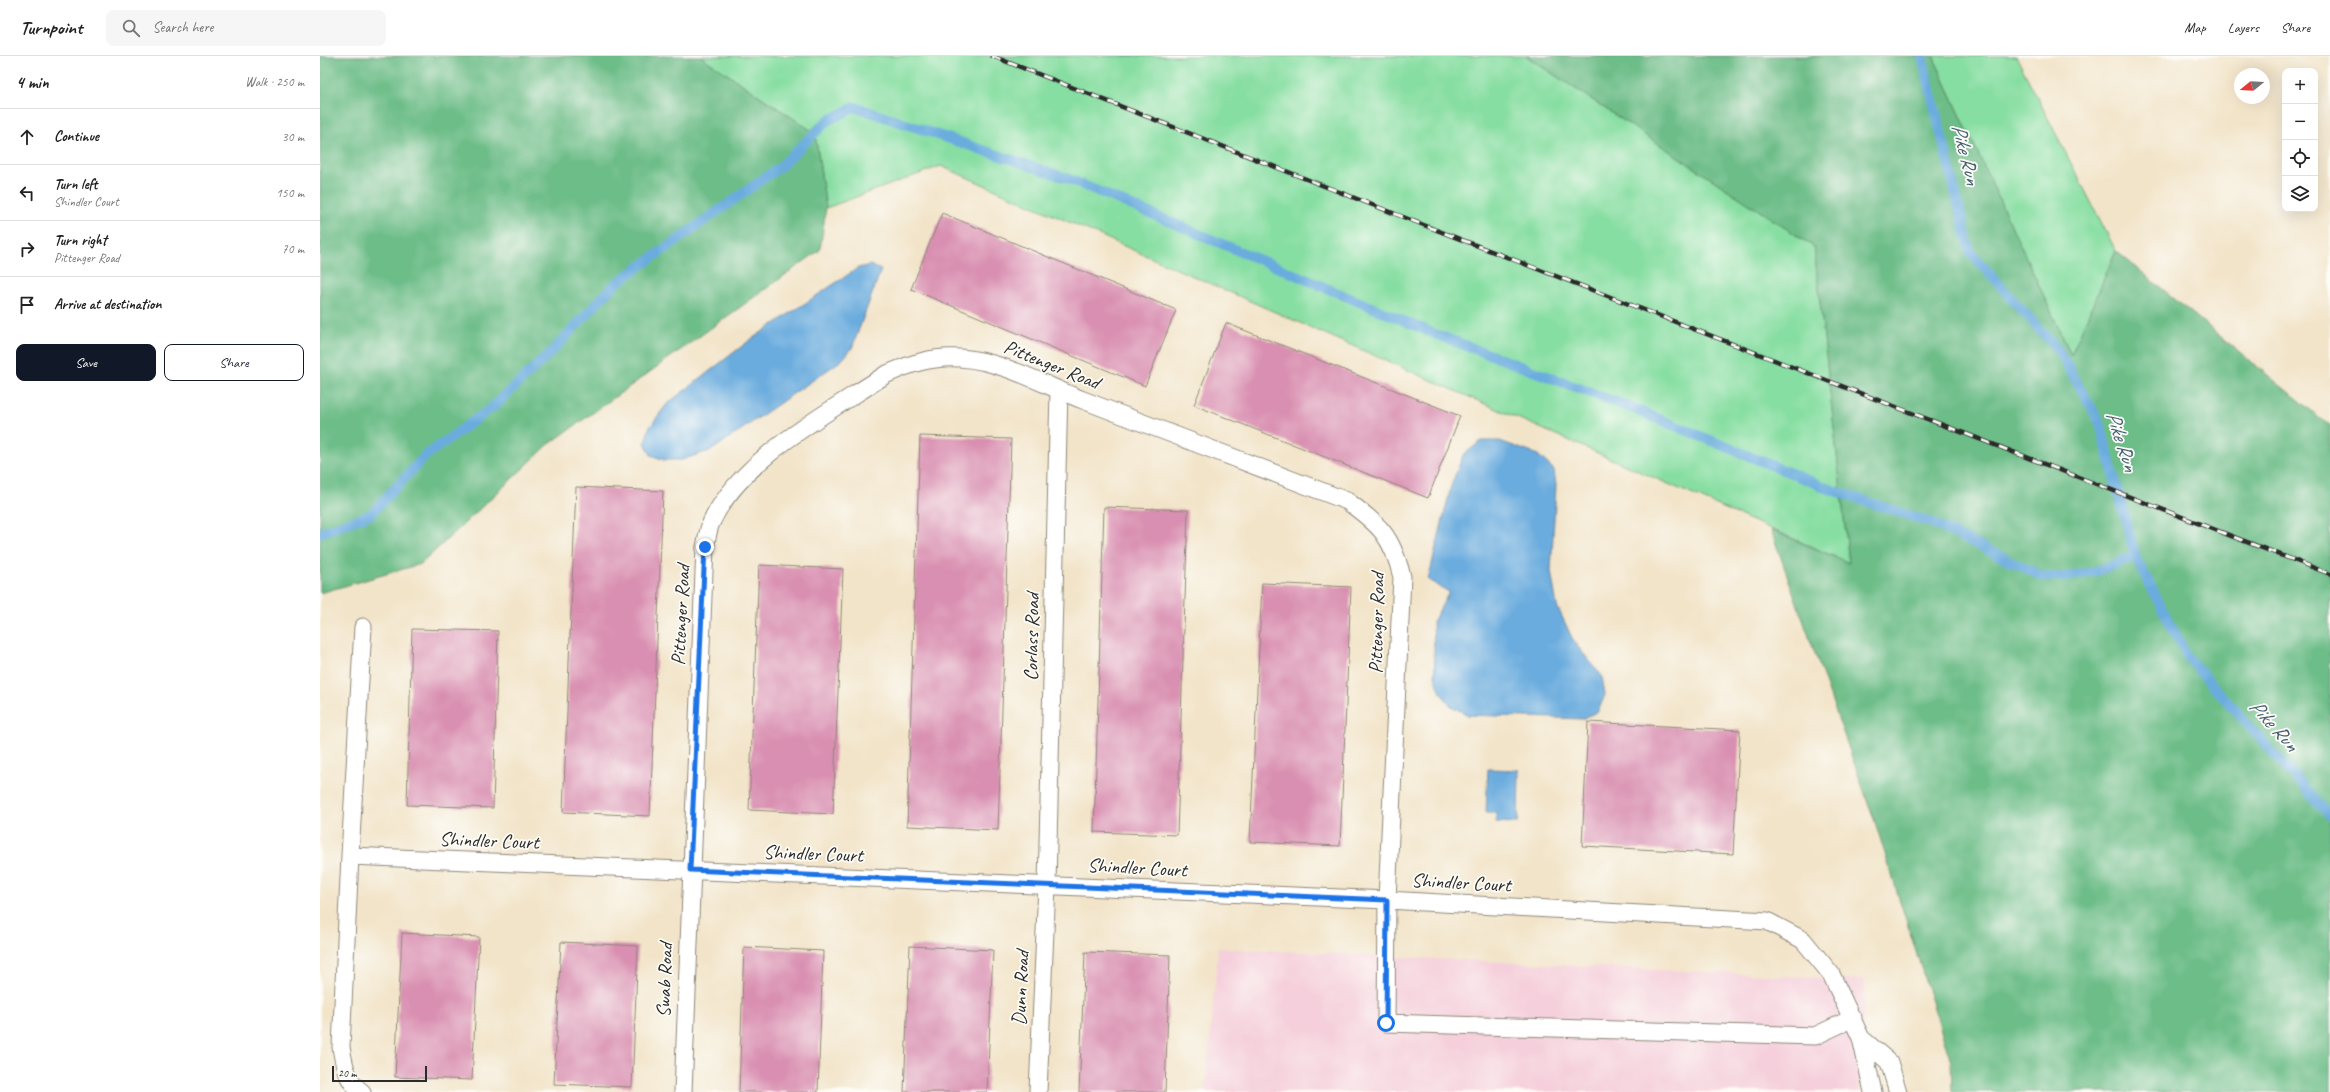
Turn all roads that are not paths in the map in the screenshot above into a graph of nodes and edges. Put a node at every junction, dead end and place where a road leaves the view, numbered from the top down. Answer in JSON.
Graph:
{"nodes":[{"id":1,"x":1059,"y":390,"type":"junction"},
{"id":2,"x":363,"y":627,"type":"dead end"},
{"id":3,"x":350,"y":856,"type":"junction"},
{"id":4,"x":690,"y":870,"type":"junction"},
{"id":5,"x":1047,"y":885,"type":"junction"},
{"id":6,"x":1387,"y":900,"type":"junction"},
{"id":7,"x":1853,"y":1018,"type":"junction"},
{"id":8,"x":1861,"y":1038,"type":"junction"},
{"id":9,"x":362,"y":1092,"type":"edge"},
{"id":10,"x":683,"y":1092,"type":"edge"},
{"id":11,"x":1038,"y":1092,"type":"edge"},
{"id":12,"x":1873,"y":1092,"type":"edge"},
{"id":13,"x":1898,"y":1092,"type":"edge"}],
"edges":[{"from":1,"to":4,"type":"lane","name":"Pittenger Road"},
{"from":1,"to":5,"type":"lane","name":"Corlass Road"},
{"from":1,"to":6,"type":"lane","name":"Pittenger Road"},
{"from":2,"to":3,"type":"lane"},
{"from":3,"to":4,"type":"lane","name":"Shindler Court"},
{"from":3,"to":9,"type":"lane"},
{"from":4,"to":5,"type":"lane","name":"Shindler Court"},
{"from":4,"to":10,"type":"lane","name":"Swab Road"},
{"from":5,"to":6,"type":"lane","name":"Shindler Court"},
{"from":5,"to":11,"type":"lane","name":"Dunn Road"},
{"from":6,"to":7,"type":"lane","name":"Shindler Court"},
{"from":6,"to":7,"type":"lane","name":"Pittenger Road"},
{"from":7,"to":8,"type":"lane","name":"Shindler Court"},
{"from":8,"to":12,"type":"lane","name":"Shindler Court"},
{"from":8,"to":13,"type":"lane","name":"Shindler Court"}]}
